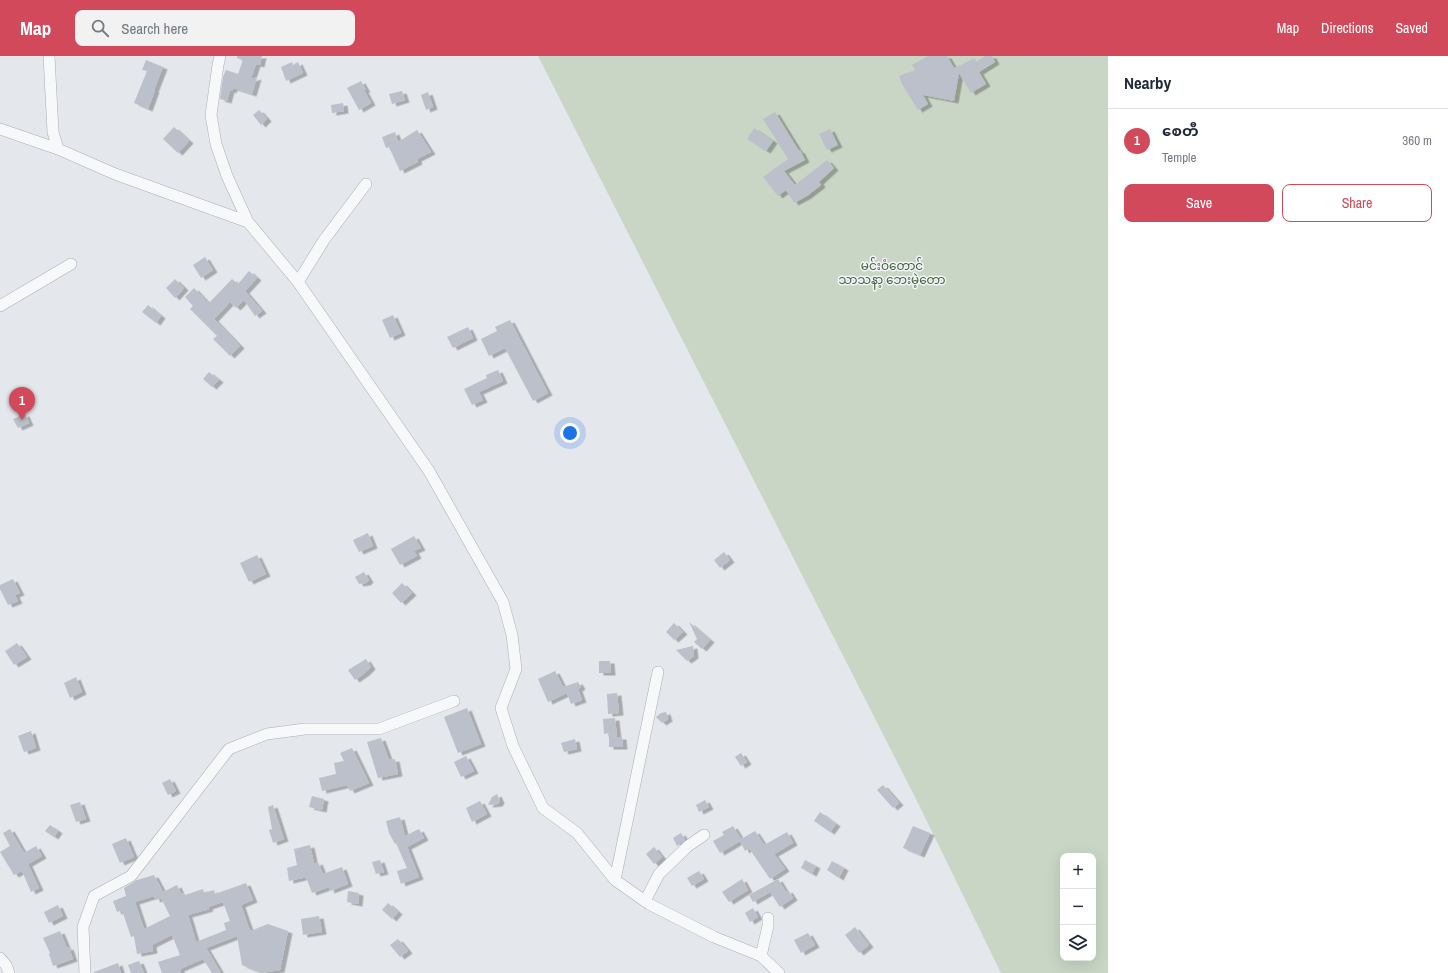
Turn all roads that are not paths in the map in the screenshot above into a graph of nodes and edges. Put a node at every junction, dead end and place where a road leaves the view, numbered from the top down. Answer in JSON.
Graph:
{"nodes":[{"id":1,"x":49,"y":56,"type":"edge"},
{"id":2,"x":220,"y":56,"type":"edge"},
{"id":3,"x":0,"y":129,"type":"edge"},
{"id":4,"x":58,"y":149,"type":"junction"},
{"id":5,"x":366,"y":184,"type":"dead end"},
{"id":6,"x":248,"y":222,"type":"junction"},
{"id":7,"x":70,"y":264,"type":"dead end"},
{"id":8,"x":298,"y":282,"type":"junction"},
{"id":9,"x":0,"y":306,"type":"edge"},
{"id":10,"x":658,"y":672,"type":"dead end"},
{"id":11,"x":454,"y":701,"type":"dead end"},
{"id":12,"x":704,"y":835,"type":"dead end"},
{"id":13,"x":615,"y":880,"type":"junction"},
{"id":14,"x":645,"y":901,"type":"junction"},
{"id":15,"x":768,"y":918,"type":"dead end"},
{"id":16,"x":761,"y":956,"type":"junction"},
{"id":17,"x":0,"y":958,"type":"edge"},
{"id":18,"x":9,"y":973,"type":"edge"},
{"id":19,"x":85,"y":973,"type":"edge"},
{"id":20,"x":779,"y":973,"type":"edge"}],
"edges":[{"from":1,"to":4,"type":"street"},
{"from":2,"to":6,"type":"street"},
{"from":3,"to":4,"type":"street"},
{"from":4,"to":6,"type":"street"},
{"from":5,"to":8,"type":"street"},
{"from":6,"to":8,"type":"street"},
{"from":7,"to":9,"type":"street"},
{"from":8,"to":13,"type":"street"},
{"from":10,"to":13,"type":"street"},
{"from":11,"to":19,"type":"street"},
{"from":12,"to":14,"type":"street"},
{"from":13,"to":14,"type":"street"},
{"from":14,"to":16,"type":"street"},
{"from":15,"to":16,"type":"street"},
{"from":16,"to":20,"type":"street"},
{"from":17,"to":18,"type":"street"}]}
